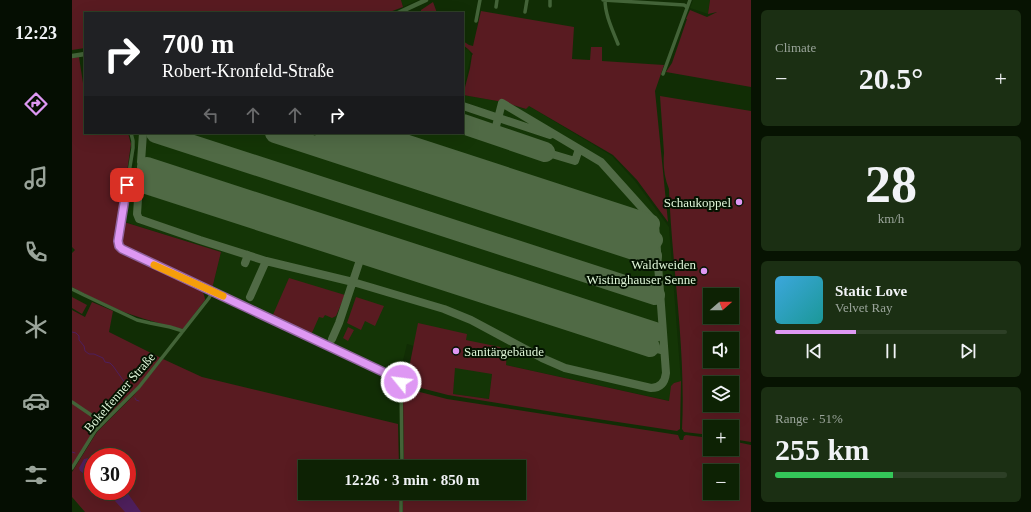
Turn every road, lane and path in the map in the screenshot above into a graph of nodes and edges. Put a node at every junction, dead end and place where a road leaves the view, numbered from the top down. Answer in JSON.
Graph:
{"nodes":[{"id":1,"x":426,"y":0,"type":"edge"},
{"id":2,"x":480,"y":0,"type":"edge"},
{"id":3,"x":497,"y":0,"type":"edge"},
{"id":4,"x":527,"y":0,"type":"edge"},
{"id":5,"x":550,"y":0,"type":"edge"},
{"id":6,"x":604,"y":0,"type":"edge"},
{"id":7,"x":690,"y":0,"type":"edge"},
{"id":8,"x":624,"y":1,"type":"edge"},
{"id":9,"x":550,"y":6,"type":"dead end"},
{"id":10,"x":496,"y":7,"type":"dead end"},
{"id":11,"x":688,"y":7,"type":"junction"},
{"id":12,"x":400,"y":12,"type":"edge"},
{"id":13,"x":525,"y":12,"type":"dead end"},
{"id":14,"x":476,"y":21,"type":"dead end"},
{"id":15,"x":618,"y":44,"type":"dead end"},
{"id":16,"x":84,"y":54,"type":"edge"},
{"id":17,"x":72,"y":56,"type":"edge"},
{"id":18,"x":663,"y":74,"type":"dead end"},
{"id":19,"x":131,"y":134,"type":"edge"},
{"id":20,"x":72,"y":289,"type":"edge"},
{"id":21,"x":212,"y":292,"type":"junction"},
{"id":22,"x":183,"y":331,"type":"junction"},
{"id":23,"x":72,"y":402,"type":"edge"},
{"id":24,"x":103,"y":423,"type":"junction"},
{"id":25,"x":402,"y":460,"type":"edge"},
{"id":26,"x":72,"y":468,"type":"edge"},
{"id":27,"x":401,"y":500,"type":"edge"},
{"id":28,"x":401,"y":512,"type":"edge"}],
"edges":[{"from":1,"to":12,"type":"street"},
{"from":2,"to":14,"type":"street"},
{"from":3,"to":10,"type":"street"},
{"from":4,"to":13,"type":"street"},
{"from":5,"to":9,"type":"street"},
{"from":6,"to":8,"type":"street"},
{"from":6,"to":15,"type":"street"},
{"from":7,"to":11,"type":"street"},
{"from":8,"to":11,"type":"street"},
{"from":11,"to":18,"type":"street"},
{"from":16,"to":17,"type":"street"},
{"from":19,"to":21,"type":"street"},
{"from":20,"to":22,"type":"street"},
{"from":21,"to":22,"type":"street","name":"Bokelfenner Straße"},
{"from":21,"to":25,"type":"street"},
{"from":22,"to":24,"type":"street","name":"Bokelfenner Straße"},
{"from":23,"to":24,"type":"street"},
{"from":24,"to":26,"type":"street","name":"Bokelfenner Straße"},
{"from":27,"to":28,"type":"street"}]}
